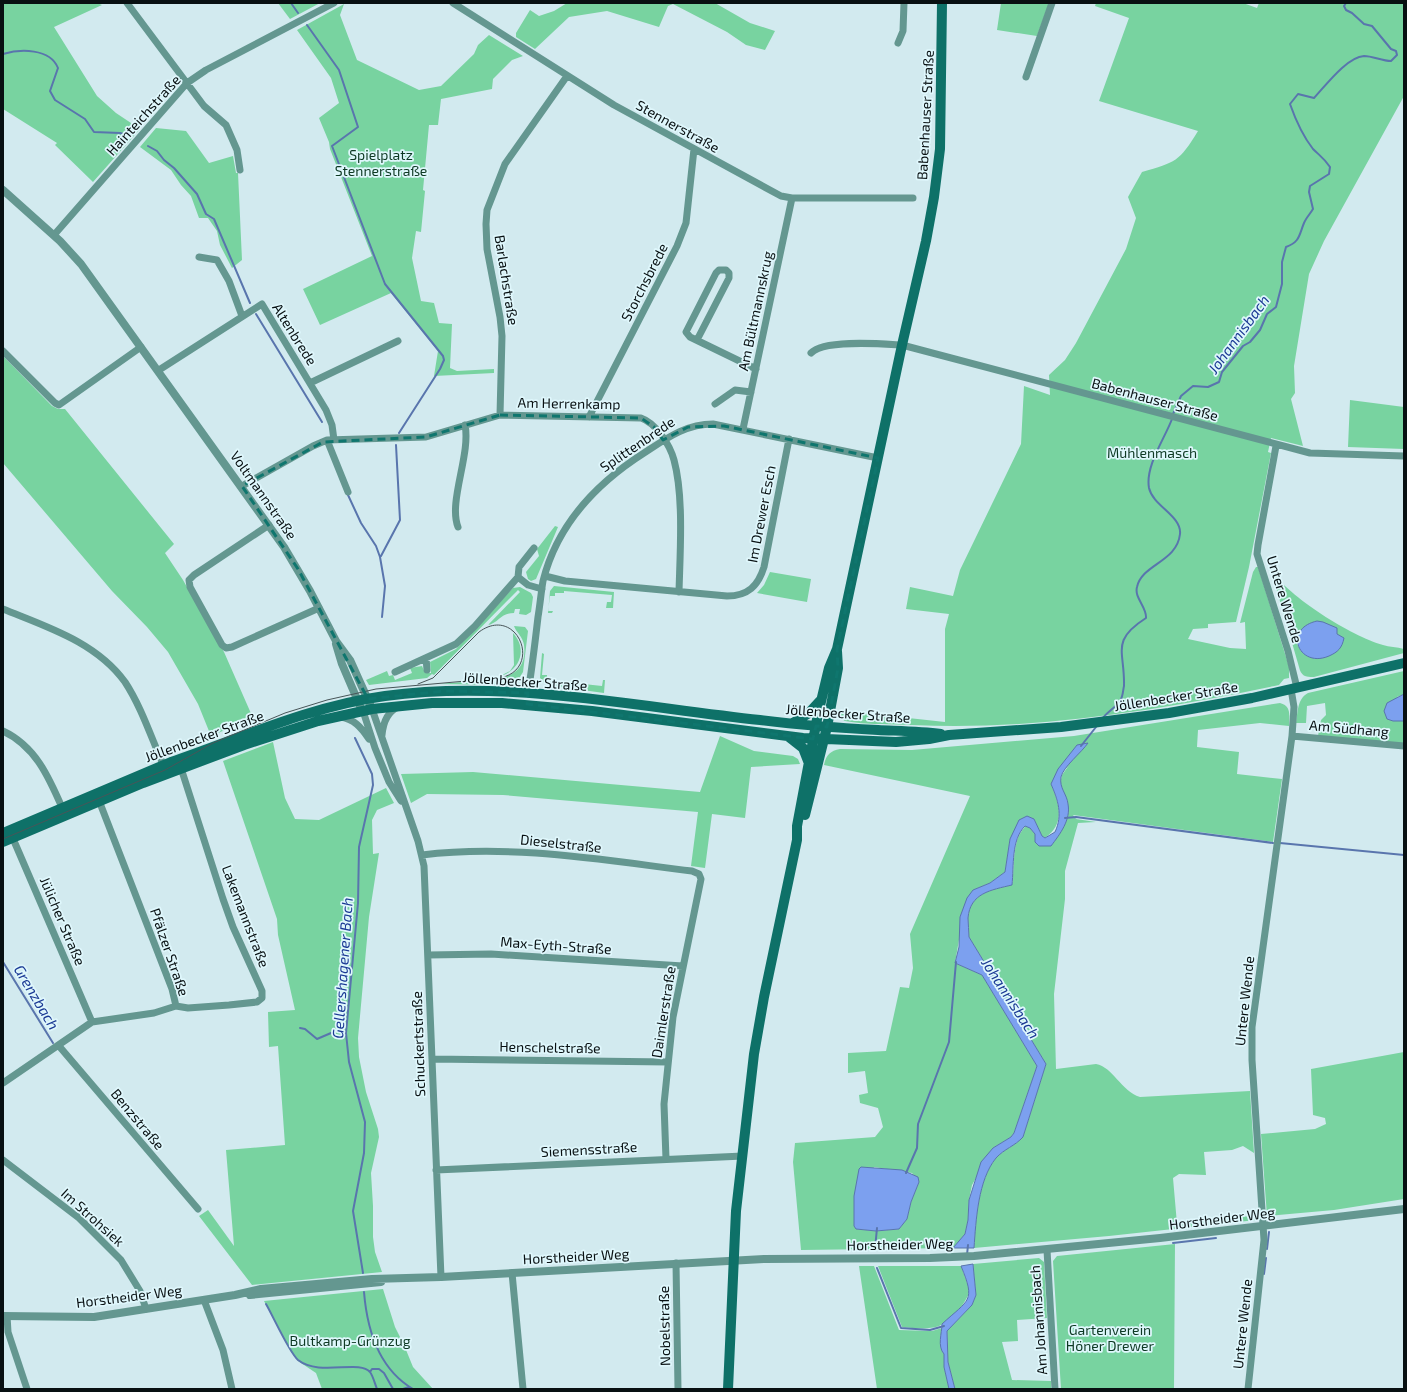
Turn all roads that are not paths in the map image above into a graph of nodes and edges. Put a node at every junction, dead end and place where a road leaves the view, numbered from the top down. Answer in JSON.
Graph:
{"nodes":[{"id":1,"x":127,"y":3,"type":"edge"},
{"id":2,"x":334,"y":3,"type":"edge"},
{"id":3,"x":453,"y":3,"type":"edge"},
{"id":4,"x":904,"y":3,"type":"edge"},
{"id":5,"x":942,"y":3,"type":"edge"},
{"id":6,"x":1052,"y":3,"type":"edge"},
{"id":7,"x":898,"y":43,"type":"dead end"},
{"id":8,"x":567,"y":76,"type":"junction"},
{"id":9,"x":1026,"y":77,"type":"dead end"},
{"id":10,"x":187,"y":83,"type":"junction"},
{"id":11,"x":694,"y":149,"type":"junction"},
{"id":12,"x":240,"y":170,"type":"dead end"},
{"id":13,"x":3,"y":190,"type":"edge"},
{"id":14,"x":792,"y":198,"type":"junction"},
{"id":15,"x":913,"y":198,"type":"dead end"},
{"id":16,"x":54,"y":235,"type":"junction"},
{"id":17,"x":199,"y":257,"type":"dead end"},
{"id":18,"x":242,"y":316,"type":"junction"},
{"id":19,"x":697,"y":340,"type":"junction"},
{"id":20,"x":398,"y":341,"type":"dead end"},
{"id":21,"x":902,"y":345,"type":"junction"},
{"id":22,"x":142,"y":347,"type":"junction"},
{"id":23,"x":3,"y":351,"type":"edge"},
{"id":24,"x":811,"y":352,"type":"dead end"},
{"id":25,"x":756,"y":369,"type":"junction"},
{"id":26,"x":159,"y":370,"type":"junction"},
{"id":27,"x":310,"y":383,"type":"junction"},
{"id":28,"x":751,"y":392,"type":"junction"},
{"id":29,"x":715,"y":404,"type":"dead end"},
{"id":30,"x":500,"y":415,"type":"junction"},
{"id":31,"x":589,"y":417,"type":"junction"},
{"id":32,"x":465,"y":425,"type":"junction"},
{"id":33,"x":743,"y":429,"type":"junction"},
{"id":34,"x":789,"y":439,"type":"junction"},
{"id":35,"x":331,"y":440,"type":"junction"},
{"id":36,"x":663,"y":440,"type":"junction"},
{"id":37,"x":1276,"y":446,"type":"junction"},
{"id":38,"x":1404,"y":456,"type":"edge"},
{"id":39,"x":878,"y":458,"type":"junction"},
{"id":40,"x":242,"y":486,"type":"junction"},
{"id":41,"x":348,"y":492,"type":"dead end"},
{"id":42,"x":269,"y":525,"type":"junction"},
{"id":43,"x":458,"y":527,"type":"dead end"},
{"id":44,"x":534,"y":548,"type":"dead end"},
{"id":45,"x":545,"y":576,"type":"junction"},
{"id":46,"x":518,"y":577,"type":"junction"},
{"id":47,"x":542,"y":589,"type":"junction"},
{"id":48,"x":679,"y":592,"type":"junction"},
{"id":49,"x":319,"y":608,"type":"junction"},
{"id":50,"x":3,"y":609,"type":"edge"},
{"id":51,"x":837,"y":649,"type":"junction"},
{"id":52,"x":426,"y":658,"type":"junction"},
{"id":53,"x":1404,"y":663,"type":"edge"},
{"id":54,"x":427,"y":670,"type":"dead end"},
{"id":55,"x":395,"y":672,"type":"dead end"},
{"id":56,"x":1294,"y":689,"type":"junction"},
{"id":57,"x":528,"y":693,"type":"junction"},
{"id":58,"x":822,"y":697,"type":"junction"},
{"id":59,"x":363,"y":700,"type":"junction"},
{"id":60,"x":527,"y":704,"type":"junction"},
{"id":61,"x":401,"y":706,"type":"junction"},
{"id":62,"x":367,"y":710,"type":"junction"},
{"id":63,"x":330,"y":718,"type":"junction"},
{"id":64,"x":791,"y":723,"type":"junction"},
{"id":65,"x":816,"y":726,"type":"junction"},
{"id":66,"x":827,"y":727,"type":"junction"},
{"id":67,"x":3,"y":731,"type":"edge"},
{"id":68,"x":949,"y":735,"type":"junction"},
{"id":69,"x":1292,"y":736,"type":"junction"},
{"id":70,"x":382,"y":737,"type":"junction"},
{"id":71,"x":789,"y":737,"type":"junction"},
{"id":72,"x":813,"y":739,"type":"junction"},
{"id":73,"x":824,"y":740,"type":"junction"},
{"id":74,"x":1404,"y":746,"type":"edge"},
{"id":75,"x":375,"y":748,"type":"junction"},
{"id":76,"x":808,"y":763,"type":"junction"},
{"id":77,"x":180,"y":764,"type":"junction"},
{"id":78,"x":165,"y":770,"type":"junction"},
{"id":79,"x":98,"y":797,"type":"junction"},
{"id":80,"x":64,"y":812,"type":"junction"},
{"id":81,"x":407,"y":812,"type":"junction"},
{"id":82,"x":9,"y":834,"type":"edge"},
{"id":83,"x":797,"y":840,"type":"junction"},
{"id":84,"x":3,"y":842,"type":"edge"},
{"id":85,"x":422,"y":855,"type":"junction"},
{"id":86,"x":697,"y":872,"type":"joint"},
{"id":87,"x":428,"y":955,"type":"junction"},
{"id":88,"x":683,"y":966,"type":"junction"},
{"id":89,"x":176,"y":1006,"type":"junction"},
{"id":90,"x":92,"y":1022,"type":"junction"},
{"id":91,"x":59,"y":1046,"type":"junction"},
{"id":92,"x":432,"y":1059,"type":"junction"},
{"id":93,"x":668,"y":1062,"type":"junction"},
{"id":94,"x":3,"y":1083,"type":"edge"},
{"id":95,"x":743,"y":1156,"type":"junction"},
{"id":96,"x":666,"y":1159,"type":"junction"},
{"id":97,"x":3,"y":1160,"type":"edge"},
{"id":98,"x":436,"y":1170,"type":"junction"},
{"id":99,"x":198,"y":1209,"type":"dead end"},
{"id":100,"x":1404,"y":1209,"type":"edge"},
{"id":101,"x":1263,"y":1226,"type":"junction"},
{"id":102,"x":1047,"y":1250,"type":"junction"},
{"id":103,"x":733,"y":1261,"type":"junction"},
{"id":104,"x":676,"y":1263,"type":"junction"},
{"id":105,"x":512,"y":1273,"type":"junction"},
{"id":106,"x":441,"y":1277,"type":"junction"},
{"id":107,"x":204,"y":1300,"type":"junction"},
{"id":108,"x":146,"y":1309,"type":"junction"},
{"id":109,"x":5,"y":1316,"type":"edge"},
{"id":110,"x":27,"y":1389,"type":"edge"},
{"id":111,"x":232,"y":1389,"type":"edge"},
{"id":112,"x":523,"y":1389,"type":"edge"},
{"id":113,"x":678,"y":1389,"type":"edge"},
{"id":114,"x":728,"y":1389,"type":"edge"},
{"id":115,"x":1055,"y":1389,"type":"edge"},
{"id":116,"x":1248,"y":1389,"type":"edge"}],
"edges":[{"from":1,"to":10,"type":"street"},
{"from":2,"to":10,"type":"street","name":"Hainteichstraße"},
{"from":3,"to":8,"type":"street","name":"Stennerstraße"},
{"from":4,"to":7,"type":"street"},
{"from":5,"to":21,"type":"main road","name":"Babenhauser Straße"},
{"from":6,"to":9,"type":"street"},
{"from":8,"to":11,"type":"street","name":"Stennerstraße"},
{"from":8,"to":30,"type":"street","name":"Barlachstraße"},
{"from":10,"to":12,"type":"street"},
{"from":10,"to":16,"type":"street","name":"Hainteichstraße"},
{"from":11,"to":14,"type":"street","name":"Stennerstraße"},
{"from":11,"to":31,"type":"street","name":"Storchsbrede"},
{"from":13,"to":16,"type":"street","name":"Voltmannstraße"},
{"from":14,"to":15,"type":"street","name":"Stennerstraße"},
{"from":14,"to":25,"type":"street","name":"Am Bültmannskrug"},
{"from":16,"to":22,"type":"street","name":"Voltmannstraße"},
{"from":17,"to":18,"type":"street"},
{"from":18,"to":26,"type":"street"},
{"from":18,"to":27,"type":"street","name":"Altenbrede"},
{"from":19,"to":19,"type":"street"},
{"from":19,"to":25,"type":"street"},
{"from":20,"to":27,"type":"street","name":"Altenbrede"},
{"from":21,"to":24,"type":"street","name":"Babenhauser Straße"},
{"from":21,"to":37,"type":"street","name":"Babenhauser Straße"},
{"from":21,"to":39,"type":"main road"},
{"from":22,"to":23,"type":"street"},
{"from":22,"to":26,"type":"street","name":"Voltmannstraße"},
{"from":25,"to":28,"type":"street","name":"Am Bültmannskrug"},
{"from":26,"to":40,"type":"street","name":"Voltmannstraße"},
{"from":27,"to":35,"type":"street","name":"Altenbrede"},
{"from":28,"to":29,"type":"street"},
{"from":28,"to":33,"type":"street","name":"Am Bültmannskrug"},
{"from":30,"to":31,"type":"street","name":"Am Herrenkamp"},
{"from":30,"to":32,"type":"street","name":"Am Herrenkamp"},
{"from":31,"to":36,"type":"street","name":"Am Herrenkamp"},
{"from":32,"to":35,"type":"street","name":"Am Herrenkamp"},
{"from":32,"to":43,"type":"street"},
{"from":33,"to":34,"type":"street","name":"Splittenbrede"},
{"from":33,"to":36,"type":"street","name":"Splittenbrede"},
{"from":34,"to":39,"type":"street","name":"Splittenbrede"},
{"from":34,"to":48,"type":"street","name":"Im Drewer Esch"},
{"from":35,"to":40,"type":"street","name":"Am Herrenkamp"},
{"from":35,"to":41,"type":"street"},
{"from":36,"to":45,"type":"street","name":"Splittenbrede"},
{"from":36,"to":48,"type":"street"},
{"from":37,"to":38,"type":"street","name":"Babenhauser Straße"},
{"from":37,"to":56,"type":"street","name":"Untere Wende"},
{"from":39,"to":51,"type":"main road"},
{"from":40,"to":42,"type":"street","name":"Voltmannstraße"},
{"from":42,"to":49,"type":"street","name":"Voltmannstraße"},
{"from":42,"to":49,"type":"street"},
{"from":44,"to":46,"type":"street"},
{"from":45,"to":47,"type":"street","name":"Splittenbrede"},
{"from":45,"to":48,"type":"street","name":"Im Drewer Esch"},
{"from":46,"to":47,"type":"street"},
{"from":46,"to":52,"type":"street"},
{"from":47,"to":57,"type":"street","name":"Splittenbrede"},
{"from":49,"to":59,"type":"street","name":"Voltmannstraße"},
{"from":50,"to":78,"type":"street"},
{"from":51,"to":58,"type":"main road"},
{"from":51,"to":66,"type":"main road"},
{"from":52,"to":54,"type":"street"},
{"from":52,"to":55,"type":"street"},
{"from":53,"to":56,"type":"main road","name":"Jöllenbecker Straße"},
{"from":56,"to":68,"type":"main road","name":"Jöllenbecker Straße"},
{"from":56,"to":69,"type":"street","name":"Untere Wende"},
{"from":57,"to":59,"type":"main road","name":"Jöllenbecker Straße"},
{"from":57,"to":60,"type":"main road","name":"Splittenbrede"},
{"from":57,"to":64,"type":"main road","name":"Jöllenbecker Straße"},
{"from":58,"to":64,"type":"main road"},
{"from":58,"to":65,"type":"main road"},
{"from":59,"to":62,"type":"street","name":"Voltmannstraße"},
{"from":59,"to":77,"type":"main road","name":"Jöllenbecker Straße"},
{"from":60,"to":61,"type":"main road","name":"Jöllenbecker Straße"},
{"from":60,"to":71,"type":"main road","name":"Jöllenbecker Straße"},
{"from":61,"to":62,"type":"main road","name":"Jöllenbecker Straße"},
{"from":61,"to":70,"type":"street"},
{"from":62,"to":63,"type":"main road","name":"Jöllenbecker Straße"},
{"from":62,"to":70,"type":"street","name":"Schuckertstraße"},
{"from":62,"to":75,"type":"street","name":"Schuckertstraße"},
{"from":63,"to":75,"type":"street","name":"Schuckertstraße"},
{"from":63,"to":77,"type":"main road","name":"Jöllenbecker Straße"},
{"from":64,"to":65,"type":"main road","name":"Jöllenbecker Straße"},
{"from":65,"to":66,"type":"main road","name":"Jöllenbecker Straße"},
{"from":65,"to":72,"type":"main road"},
{"from":66,"to":68,"type":"main road","name":"Jöllenbecker Straße"},
{"from":66,"to":73,"type":"main road"},
{"from":67,"to":80,"type":"street"},
{"from":68,"to":73,"type":"main road","name":"Jöllenbecker Straße"},
{"from":69,"to":74,"type":"street","name":"Am Südhang"},
{"from":69,"to":101,"type":"street","name":"Untere Wende"},
{"from":70,"to":81,"type":"street","name":"Schuckertstraße"},
{"from":71,"to":72,"type":"main road","name":"Jöllenbecker Straße"},
{"from":71,"to":76,"type":"main road"},
{"from":72,"to":73,"type":"main road","name":"Jöllenbecker Straße"},
{"from":72,"to":76,"type":"main road"},
{"from":73,"to":83,"type":"main road"},
{"from":75,"to":81,"type":"street","name":"Schuckertstraße"},
{"from":76,"to":83,"type":"main road"},
{"from":77,"to":78,"type":"main road","name":"Jöllenbecker Straße"},
{"from":77,"to":89,"type":"street","name":"Lakemannstraße"},
{"from":78,"to":79,"type":"main road","name":"Jöllenbecker Straße"},
{"from":79,"to":80,"type":"main road","name":"Jöllenbecker Straße"},
{"from":79,"to":89,"type":"street","name":"Pfälzer Straße"},
{"from":80,"to":82,"type":"main road","name":"Jöllenbecker Straße"},
{"from":81,"to":85,"type":"street","name":"Schuckertstraße"},
{"from":82,"to":84,"type":"main road","name":"Jöllenbecker Straße"},
{"from":82,"to":90,"type":"street","name":"Jülicher Straße"},
{"from":83,"to":95,"type":"main road"},
{"from":85,"to":86,"type":"street","name":"Dieselstraße"},
{"from":85,"to":87,"type":"street","name":"Schuckertstraße"},
{"from":86,"to":88,"type":"street","name":"Daimlerstraße"},
{"from":87,"to":88,"type":"street","name":"Max-Eyth-Straße"},
{"from":87,"to":92,"type":"street","name":"Schuckertstraße"},
{"from":88,"to":93,"type":"street","name":"Daimlerstraße"},
{"from":89,"to":90,"type":"street","name":"Pfälzer Straße"},
{"from":90,"to":91,"type":"street","name":"Pfälzer Straße"},
{"from":91,"to":94,"type":"street","name":"Pfälzer Straße"},
{"from":91,"to":99,"type":"street","name":"Benzstraße"},
{"from":92,"to":93,"type":"street","name":"Henschelstraße"},
{"from":92,"to":98,"type":"street","name":"Schuckertstraße"},
{"from":93,"to":96,"type":"street","name":"Daimlerstraße"},
{"from":95,"to":96,"type":"street","name":"Siemensstraße"},
{"from":95,"to":103,"type":"main road"},
{"from":96,"to":98,"type":"street","name":"Siemensstraße"},
{"from":97,"to":108,"type":"street","name":"Im Strohsiek"},
{"from":98,"to":106,"type":"street","name":"Schuckertstraße"},
{"from":100,"to":101,"type":"street","name":"Horstheider Weg"},
{"from":101,"to":102,"type":"street","name":"Horstheider Weg"},
{"from":101,"to":116,"type":"street","name":"Untere Wende"},
{"from":102,"to":103,"type":"street","name":"Horstheider Weg"},
{"from":102,"to":115,"type":"street","name":"Am Johannisbach"},
{"from":103,"to":104,"type":"street","name":"Horstheider Weg"},
{"from":103,"to":114,"type":"main road"},
{"from":104,"to":105,"type":"street","name":"Horstheider Weg"},
{"from":104,"to":113,"type":"street","name":"Nobelstraße"},
{"from":105,"to":106,"type":"street","name":"Horstheider Weg"},
{"from":105,"to":112,"type":"street"},
{"from":106,"to":107,"type":"street","name":"Horstheider Weg"},
{"from":107,"to":108,"type":"street","name":"Horstheider Weg"},
{"from":107,"to":111,"type":"street"},
{"from":108,"to":109,"type":"street","name":"Horstheider Weg"},
{"from":109,"to":110,"type":"street"}]}
